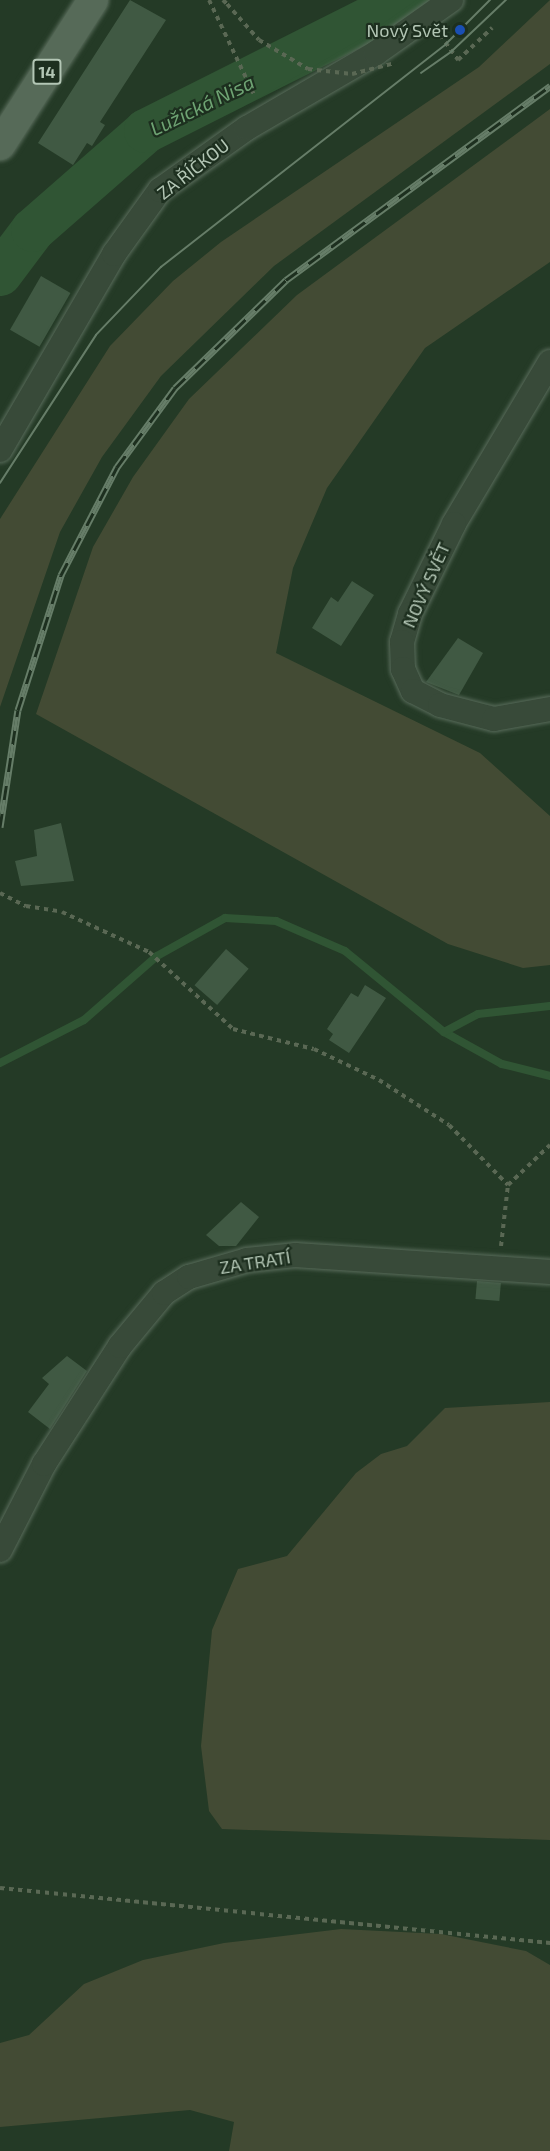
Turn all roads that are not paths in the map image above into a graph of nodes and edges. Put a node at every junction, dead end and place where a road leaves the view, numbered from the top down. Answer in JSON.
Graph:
{"nodes":[{"id":1,"x":93,"y":0,"type":"edge"},
{"id":2,"x":451,"y":0,"type":"edge"},
{"id":3,"x":0,"y":145,"type":"edge"},
{"id":4,"x":550,"y":362,"type":"edge"},
{"id":5,"x":0,"y":450,"type":"edge"},
{"id":6,"x":550,"y":709,"type":"edge"},
{"id":7,"x":550,"y":1272,"type":"edge"},
{"id":8,"x":0,"y":1550,"type":"edge"}],
"edges":[{"from":1,"to":3,"type":"main road","number":"14"},
{"from":2,"to":5,"type":"lane","name":"ZA ŘÍČKOU"},
{"from":4,"to":6,"type":"lane","name":"NOVÝ SVĚT"},
{"from":7,"to":8,"type":"lane","name":"ZA TRATÍ"}]}
